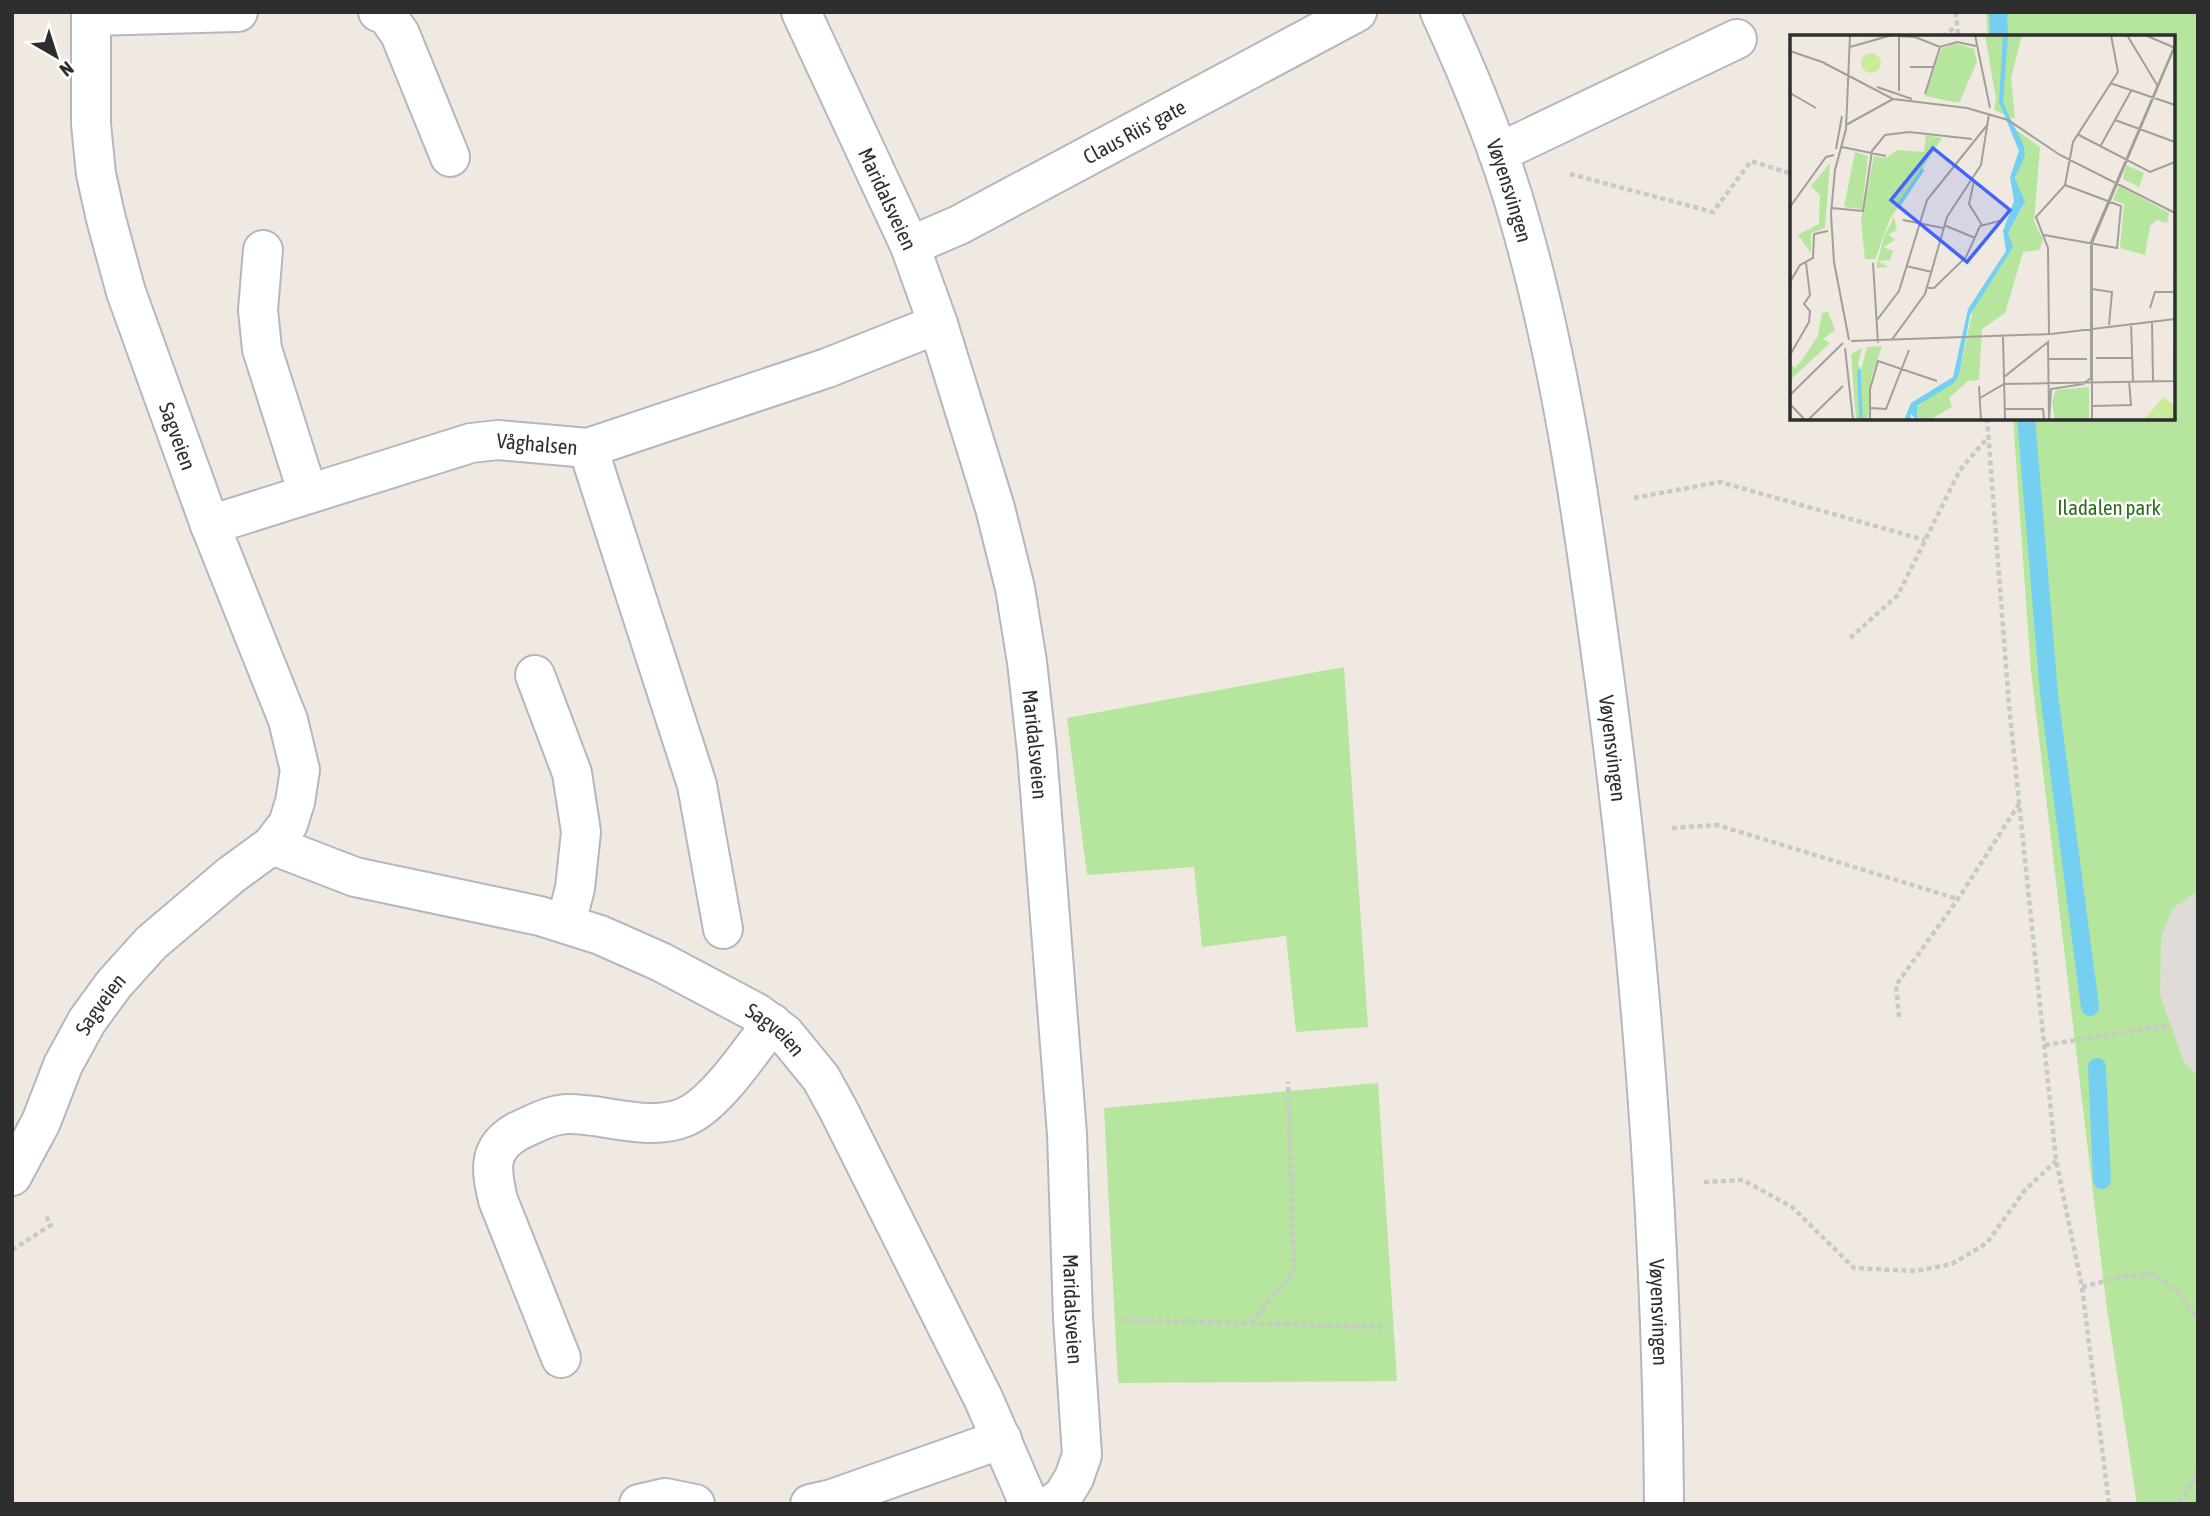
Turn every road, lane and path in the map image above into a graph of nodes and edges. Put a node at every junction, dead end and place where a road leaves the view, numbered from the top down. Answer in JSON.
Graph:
{"nodes":[{"id":1,"x":239,"y":12,"type":"edge"},
{"id":2,"x":378,"y":12,"type":"edge"},
{"id":3,"x":801,"y":12,"type":"edge"},
{"id":4,"x":1357,"y":12,"type":"edge"},
{"id":5,"x":1440,"y":12,"type":"edge"},
{"id":6,"x":1956,"y":12,"type":"edge"},
{"id":7,"x":91,"y":14,"type":"edge"},
{"id":8,"x":1957,"y":26,"type":"junction"},
{"id":9,"x":1946,"y":35,"type":"edge"},
{"id":10,"x":1958,"y":35,"type":"edge"},
{"id":11,"x":1737,"y":39,"type":"dead end"},
{"id":12,"x":1498,"y":153,"type":"junction"},
{"id":13,"x":450,"y":157,"type":"dead end"},
{"id":14,"x":1566,"y":173,"type":"dead end"},
{"id":15,"x":1790,"y":173,"type":"edge"},
{"id":16,"x":910,"y":246,"type":"junction"},
{"id":17,"x":263,"y":250,"type":"dead end"},
{"id":18,"x":938,"y":324,"type":"junction"},
{"id":19,"x":1987,"y":420,"type":"edge"},
{"id":20,"x":1988,"y":436,"type":"junction"},
{"id":21,"x":588,"y":448,"type":"junction"},
{"id":22,"x":308,"y":494,"type":"junction"},
{"id":23,"x":1634,"y":498,"type":"dead end"},
{"id":24,"x":211,"y":525,"type":"junction"},
{"id":25,"x":1925,"y":540,"type":"junction"},
{"id":26,"x":1850,"y":638,"type":"dead end"},
{"id":27,"x":535,"y":675,"type":"dead end"},
{"id":28,"x":2020,"y":803,"type":"junction"},
{"id":29,"x":1625,"y":832,"type":"junction"},
{"id":30,"x":272,"y":845,"type":"junction"},
{"id":31,"x":1958,"y":899,"type":"junction"},
{"id":32,"x":566,"y":923,"type":"junction"},
{"id":33,"x":723,"y":929,"type":"dead end"},
{"id":34,"x":1899,"y":1017,"type":"dead end"},
{"id":35,"x":772,"y":1023,"type":"junction"},
{"id":36,"x":2170,"y":1025,"type":"dead end"},
{"id":37,"x":2045,"y":1045,"type":"junction"},
{"id":38,"x":1288,"y":1082,"type":"dead end"},
{"id":39,"x":2056,"y":1160,"type":"junction"},
{"id":40,"x":12,"y":1176,"type":"edge"},
{"id":41,"x":1654,"y":1186,"type":"junction"},
{"id":42,"x":30,"y":1239,"type":"dead end"},
{"id":43,"x":12,"y":1250,"type":"edge"},
{"id":44,"x":2082,"y":1287,"type":"junction"},
{"id":45,"x":1073,"y":1318,"type":"junction"},
{"id":46,"x":2198,"y":1320,"type":"edge"},
{"id":47,"x":1251,"y":1323,"type":"junction"},
{"id":48,"x":1384,"y":1327,"type":"dead end"},
{"id":49,"x":561,"y":1358,"type":"dead end"},
{"id":50,"x":1002,"y":1439,"type":"junction"},
{"id":51,"x":2198,"y":1470,"type":"edge"},
{"id":52,"x":639,"y":1504,"type":"edge"},
{"id":53,"x":695,"y":1504,"type":"edge"},
{"id":54,"x":810,"y":1504,"type":"edge"},
{"id":55,"x":1029,"y":1504,"type":"edge"},
{"id":56,"x":1052,"y":1504,"type":"edge"},
{"id":57,"x":1664,"y":1504,"type":"edge"},
{"id":58,"x":2109,"y":1504,"type":"edge"},
{"id":59,"x":2180,"y":1504,"type":"edge"}],
"edges":[{"from":1,"to":7,"type":"street"},
{"from":2,"to":13,"type":"street"},
{"from":3,"to":16,"type":"street","name":"Maridalsveien"},
{"from":4,"to":16,"type":"street","name":"Claus Riis' gate"},
{"from":5,"to":12,"type":"street","name":"Vøyensvingen"},
{"from":6,"to":8,"type":"path"},
{"from":7,"to":24,"type":"street","name":"Sagveien"},
{"from":8,"to":9,"type":"path"},
{"from":8,"to":10,"type":"path"},
{"from":11,"to":12,"type":"street"},
{"from":12,"to":29,"type":"street","name":"Vøyensvingen"},
{"from":14,"to":15,"type":"path"},
{"from":16,"to":18,"type":"street","name":"Maridalsveien"},
{"from":17,"to":22,"type":"street"},
{"from":18,"to":21,"type":"street","name":"Våghalsen"},
{"from":18,"to":45,"type":"street","name":"Maridalsveien"},
{"from":19,"to":20,"type":"path"},
{"from":20,"to":25,"type":"path"},
{"from":20,"to":28,"type":"path"},
{"from":21,"to":22,"type":"street","name":"Våghalsen"},
{"from":21,"to":33,"type":"street"},
{"from":22,"to":24,"type":"street","name":"Våghalsen"},
{"from":23,"to":25,"type":"path"},
{"from":24,"to":30,"type":"street","name":"Sagveien"},
{"from":25,"to":26,"type":"path"},
{"from":27,"to":32,"type":"street"},
{"from":28,"to":31,"type":"path"},
{"from":28,"to":37,"type":"path"},
{"from":29,"to":31,"type":"path"},
{"from":29,"to":41,"type":"street","name":"Vøyensvingen"},
{"from":30,"to":32,"type":"street","name":"Sagveien"},
{"from":30,"to":40,"type":"street","name":"Sagveien"},
{"from":31,"to":34,"type":"path"},
{"from":32,"to":35,"type":"street","name":"Sagveien"},
{"from":35,"to":49,"type":"street"},
{"from":35,"to":50,"type":"street","name":"Sagveien"},
{"from":36,"to":37,"type":"path"},
{"from":37,"to":39,"type":"path"},
{"from":38,"to":47,"type":"path"},
{"from":39,"to":41,"type":"path"},
{"from":39,"to":44,"type":"path"},
{"from":41,"to":57,"type":"street","name":"Vøyensvingen"},
{"from":42,"to":43,"type":"path"},
{"from":44,"to":46,"type":"path"},
{"from":44,"to":58,"type":"path"},
{"from":45,"to":47,"type":"path"},
{"from":45,"to":56,"type":"street","name":"Maridalsveien"},
{"from":47,"to":48,"type":"path"},
{"from":50,"to":54,"type":"street"},
{"from":50,"to":55,"type":"street","name":"Sagveien"},
{"from":51,"to":59,"type":"path"},
{"from":52,"to":53,"type":"street"}]}
